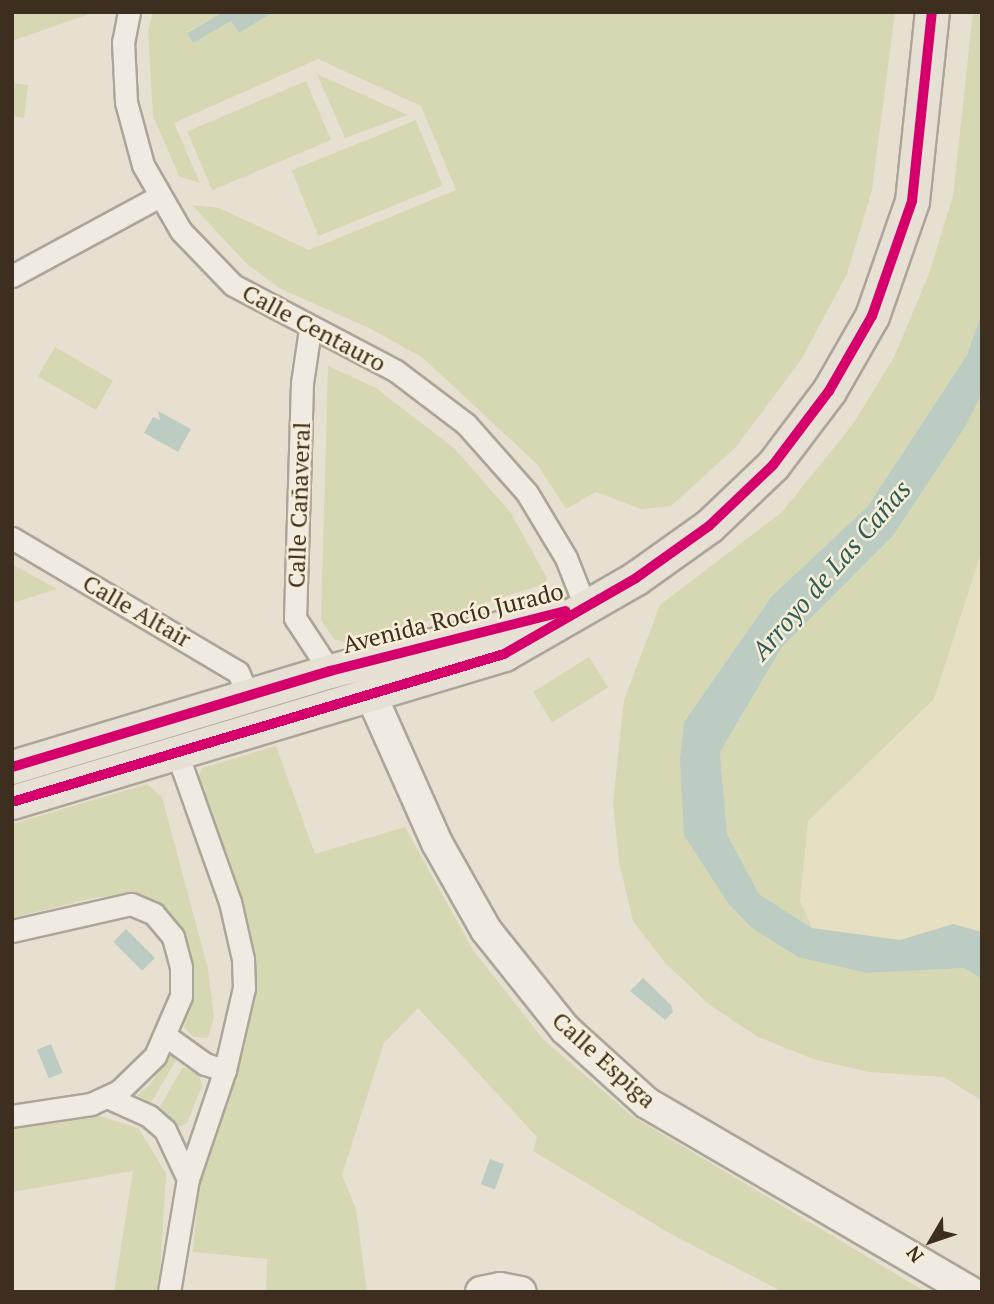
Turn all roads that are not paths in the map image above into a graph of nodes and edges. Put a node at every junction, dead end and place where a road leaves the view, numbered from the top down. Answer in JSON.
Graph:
{"nodes":[{"id":1,"x":129,"y":12,"type":"edge"},
{"id":2,"x":932,"y":12,"type":"edge"},
{"id":3,"x":158,"y":197,"type":"junction"},
{"id":4,"x":12,"y":276,"type":"edge"},
{"id":5,"x":310,"y":329,"type":"junction"},
{"id":6,"x":12,"y":538,"type":"edge"},
{"id":7,"x":585,"y":606,"type":"junction"},
{"id":8,"x":534,"y":619,"type":"junction"},
{"id":9,"x":330,"y":671,"type":"junction"},
{"id":10,"x":248,"y":695,"type":"junction"},
{"id":11,"x":372,"y":697,"type":"junction"},
{"id":12,"x":177,"y":753,"type":"junction"},
{"id":13,"x":12,"y":767,"type":"edge"},
{"id":14,"x":12,"y":802,"type":"edge"},
{"id":15,"x":12,"y":931,"type":"edge"},
{"id":16,"x":166,"y":1037,"type":"junction"},
{"id":17,"x":225,"y":1070,"type":"junction"},
{"id":18,"x":107,"y":1097,"type":"junction"},
{"id":19,"x":12,"y":1116,"type":"edge"},
{"id":20,"x":165,"y":1129,"type":"junction"},
{"id":21,"x":202,"y":1131,"type":"junction"},
{"id":22,"x":188,"y":1179,"type":"junction"},
{"id":23,"x":169,"y":1292,"type":"edge"},
{"id":24,"x":481,"y":1292,"type":"edge"},
{"id":25,"x":521,"y":1292,"type":"edge"},
{"id":26,"x":971,"y":1292,"type":"edge"}],
"edges":[{"from":1,"to":3,"type":"street","name":"Calle Centauro"},
{"from":2,"to":7,"type":"main road","name":"Avenida Rocío Jurado"},
{"from":3,"to":4,"type":"street"},
{"from":3,"to":5,"type":"street","name":"Calle Centauro"},
{"from":5,"to":7,"type":"street","name":"Calle Centauro"},
{"from":5,"to":9,"type":"street","name":"Calle Cañaveral"},
{"from":6,"to":10,"type":"street","name":"Calle Altair"},
{"from":7,"to":8,"type":"main road","name":"Avenida Rocío Jurado"},
{"from":7,"to":11,"type":"main road","name":"Avenida Rocío Jurado"},
{"from":8,"to":9,"type":"main road","name":"Avenida Rocío Jurado"},
{"from":8,"to":11,"type":"main road","name":"Avenida Rocío Jurado"},
{"from":9,"to":10,"type":"main road","name":"Avenida Rocío Jurado"},
{"from":10,"to":13,"type":"main road","name":"Avenida Rocío Jurado"},
{"from":11,"to":12,"type":"main road"},
{"from":11,"to":26,"type":"street","name":"Calle Espiga"},
{"from":12,"to":14,"type":"main road"},
{"from":12,"to":17,"type":"street"},
{"from":15,"to":16,"type":"street"},
{"from":16,"to":17,"type":"street"},
{"from":16,"to":18,"type":"street"},
{"from":17,"to":21,"type":"street"},
{"from":18,"to":19,"type":"street"},
{"from":18,"to":20,"type":"street"},
{"from":20,"to":21,"type":"street"},
{"from":20,"to":22,"type":"street"},
{"from":21,"to":22,"type":"street"},
{"from":22,"to":23,"type":"street"},
{"from":24,"to":25,"type":"street"}]}
